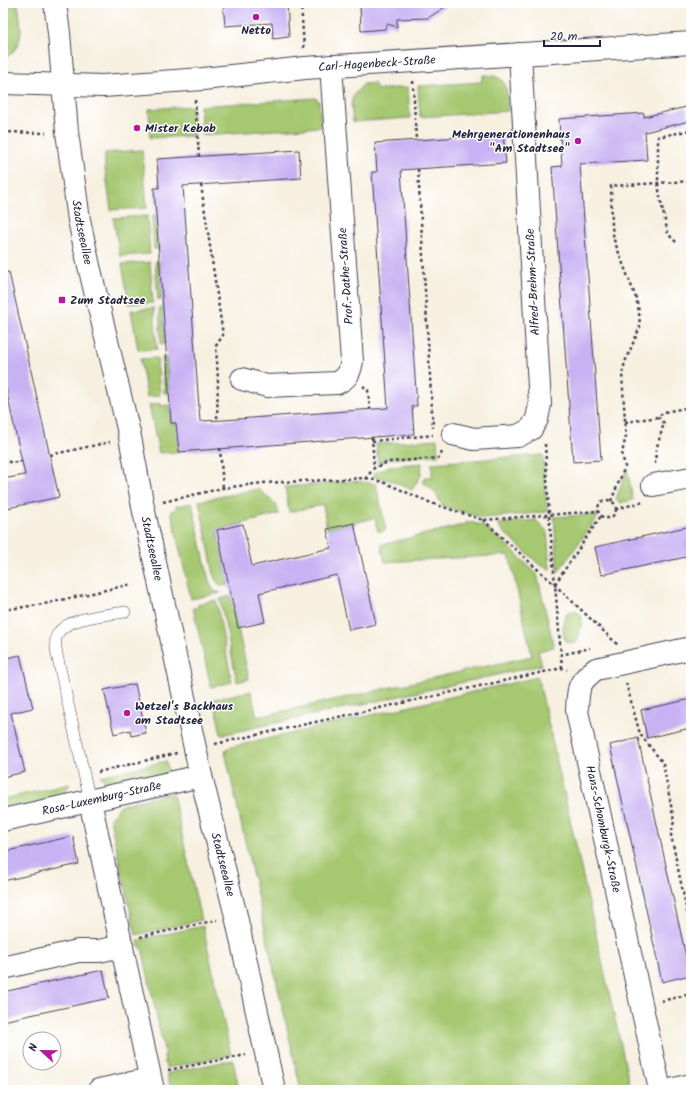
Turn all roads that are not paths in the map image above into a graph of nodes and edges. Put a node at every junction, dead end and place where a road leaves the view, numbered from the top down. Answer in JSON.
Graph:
{"nodes":[{"id":1,"x":55,"y":3,"type":"edge"},
{"id":2,"x":691,"y":43,"type":"edge"},
{"id":3,"x":520,"y":54,"type":"junction"},
{"id":4,"x":332,"y":66,"type":"junction"},
{"id":5,"x":3,"y":83,"type":"edge"},
{"id":6,"x":63,"y":84,"type":"junction"},
{"id":7,"x":242,"y":379,"type":"dead end"},
{"id":8,"x":453,"y":434,"type":"road end"},
{"id":9,"x":691,"y":478,"type":"edge"},
{"id":10,"x":653,"y":485,"type":"road end"},
{"id":11,"x":125,"y":612,"type":"dead end"},
{"id":12,"x":691,"y":648,"type":"edge"},
{"id":13,"x":201,"y":776,"type":"junction"},
{"id":14,"x":90,"y":801,"type":"junction"},
{"id":15,"x":3,"y":820,"type":"edge"},
{"id":16,"x":121,"y":944,"type":"junction"},
{"id":17,"x":3,"y":968,"type":"edge"},
{"id":18,"x":150,"y":1081,"type":"edge"},
{"id":19,"x":691,"y":1085,"type":"edge"},
{"id":20,"x":99,"y":1090,"type":"edge"},
{"id":21,"x":274,"y":1090,"type":"edge"},
{"id":22,"x":660,"y":1090,"type":"edge"},
{"id":23,"x":670,"y":1090,"type":"edge"}],
"edges":[{"from":1,"to":6,"type":"street","name":"Stadtseeallee"},
{"from":2,"to":3,"type":"street","name":"Carl-Hagenbeck-Straße"},
{"from":3,"to":4,"type":"street","name":"Carl-Hagenbeck-Straße"},
{"from":3,"to":8,"type":"street","name":"Alfred-Brehm-Straße"},
{"from":4,"to":6,"type":"street","name":"Carl-Hagenbeck-Straße"},
{"from":4,"to":7,"type":"street","name":"Prof.-Dathe-Straße"},
{"from":5,"to":6,"type":"street","name":"Carl-Hagenbeck-Straße"},
{"from":6,"to":13,"type":"street","name":"Stadtseeallee"},
{"from":9,"to":10,"type":"street"},
{"from":11,"to":14,"type":"lane"},
{"from":12,"to":22,"type":"street","name":"Hans-Schomburgk-Straße"},
{"from":13,"to":14,"type":"street","name":"Rosa-Luxemburg-Straße"},
{"from":13,"to":21,"type":"street","name":"Stadtseeallee"},
{"from":14,"to":15,"type":"street","name":"Rosa-Luxemburg-Straße"},
{"from":14,"to":16,"type":"street"},
{"from":16,"to":17,"type":"street"},
{"from":16,"to":18,"type":"street"},
{"from":18,"to":20,"type":"street"},
{"from":19,"to":23,"type":"street"}]}
